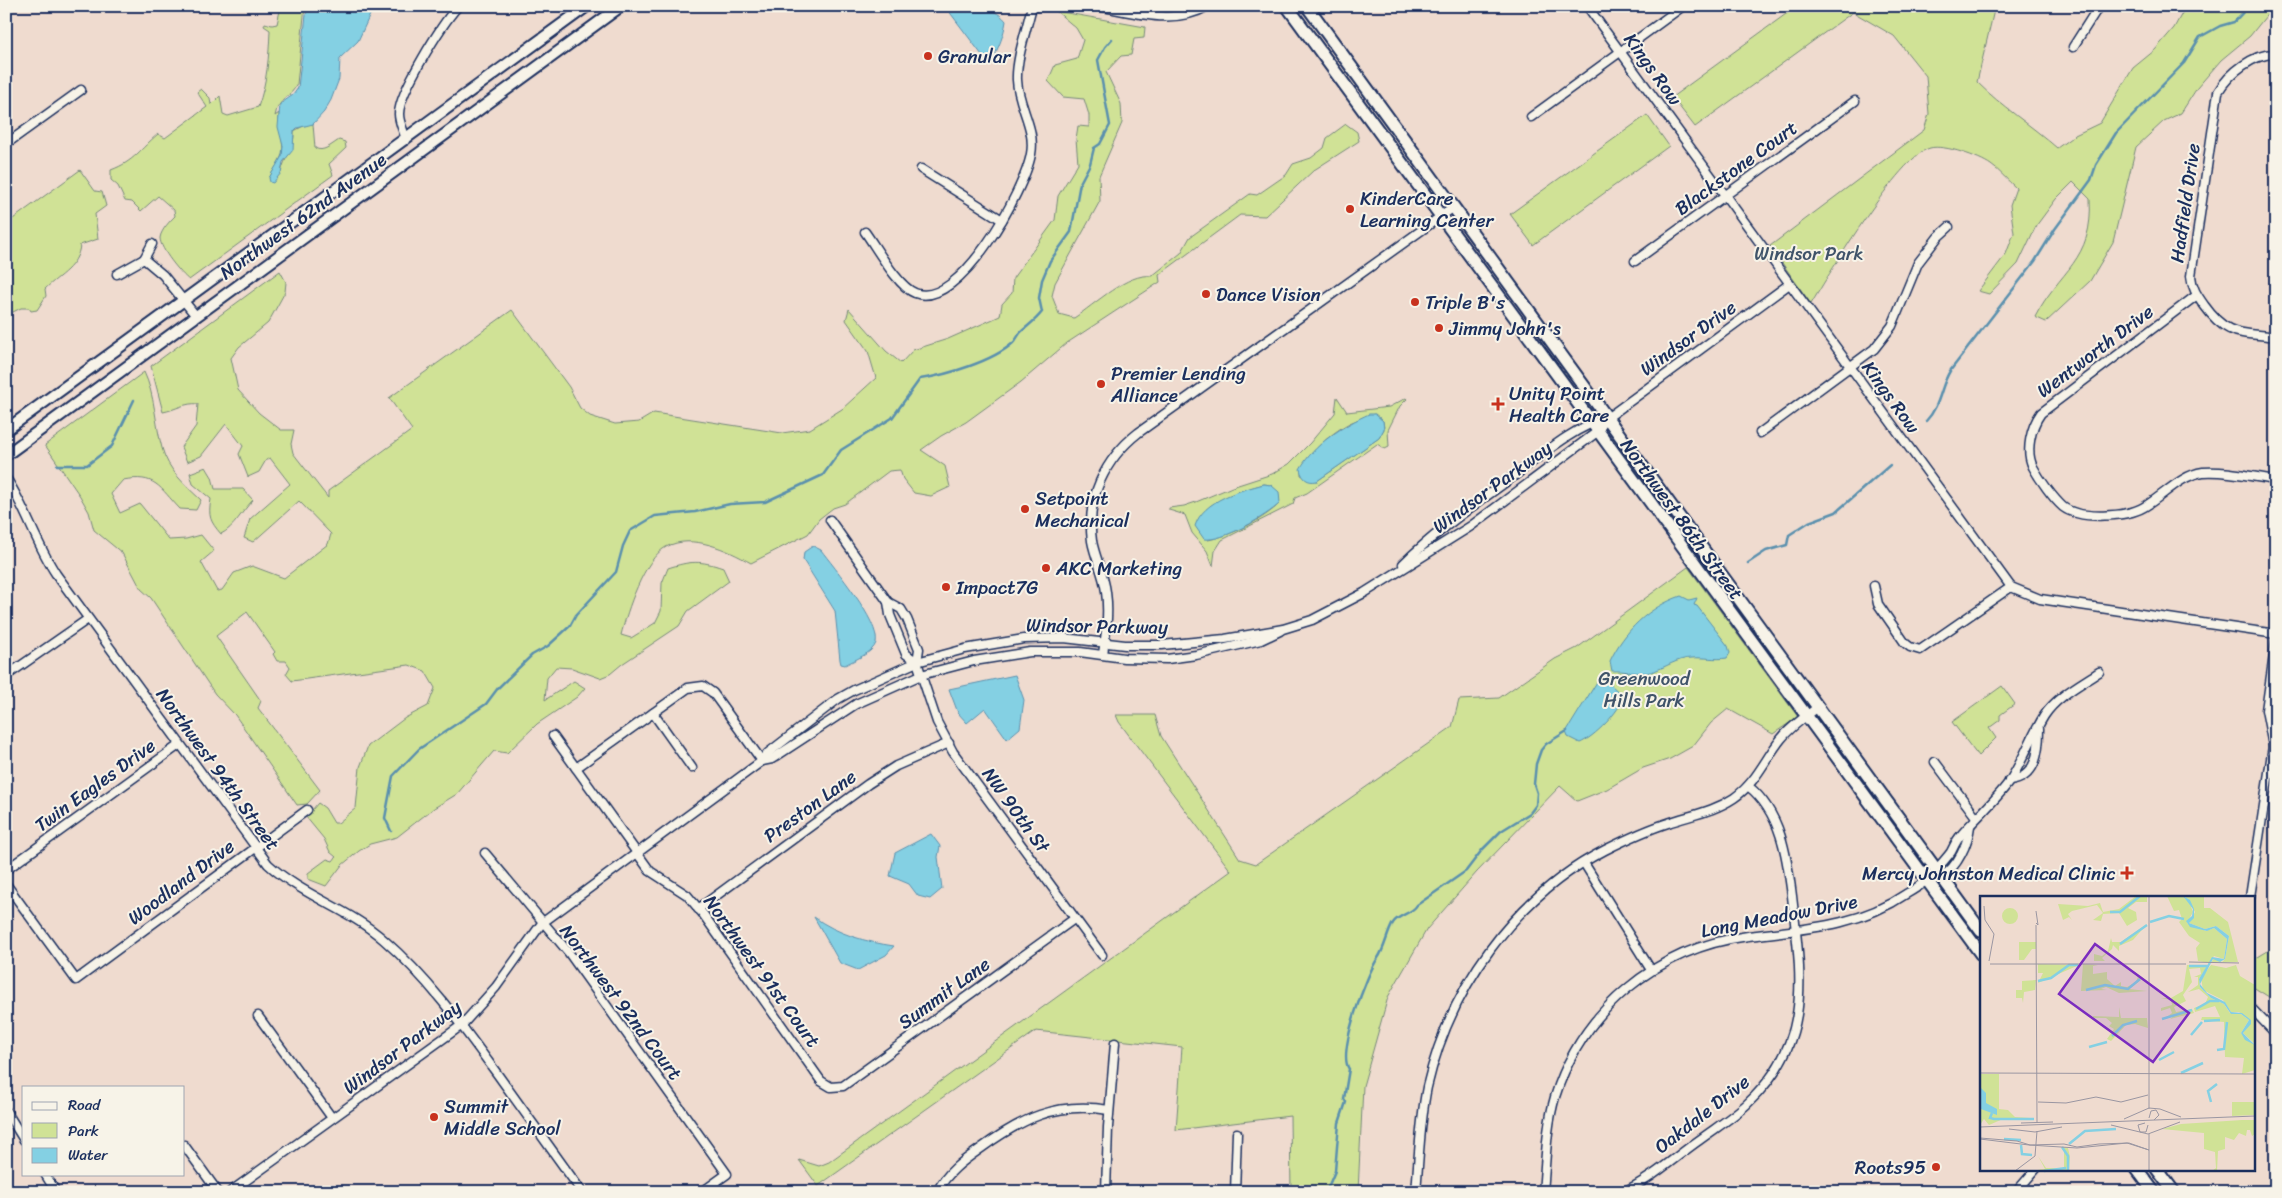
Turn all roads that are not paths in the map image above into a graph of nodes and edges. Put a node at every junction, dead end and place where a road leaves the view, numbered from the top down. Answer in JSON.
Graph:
{"nodes":[{"id":1,"x":458,"y":6,"type":"edge"},
{"id":2,"x":587,"y":6,"type":"edge"},
{"id":3,"x":621,"y":6,"type":"edge"},
{"id":4,"x":1032,"y":6,"type":"edge"},
{"id":5,"x":1098,"y":6,"type":"edge"},
{"id":6,"x":1208,"y":6,"type":"edge"},
{"id":7,"x":1287,"y":6,"type":"edge"},
{"id":8,"x":1307,"y":6,"type":"edge"},
{"id":9,"x":1587,"y":6,"type":"edge"},
{"id":10,"x":1683,"y":6,"type":"edge"},
{"id":11,"x":2099,"y":6,"type":"edge"},
{"id":12,"x":2073,"y":47,"type":"dead end"},
{"id":13,"x":1620,"y":52,"type":"junction"},
{"id":14,"x":2276,"y":54,"type":"edge"},
{"id":15,"x":81,"y":90,"type":"dead end"},
{"id":16,"x":1855,"y":101,"type":"dead end"},
{"id":17,"x":1530,"y":117,"type":"dead end"},
{"id":18,"x":406,"y":140,"type":"junction"},
{"id":19,"x":6,"y":144,"type":"edge"},
{"id":20,"x":921,"y":169,"type":"dead end"},
{"id":21,"x":1724,"y":196,"type":"junction"},
{"id":22,"x":1454,"y":207,"type":"junction"},
{"id":23,"x":1440,"y":217,"type":"junction"},
{"id":24,"x":1002,"y":220,"type":"junction"},
{"id":25,"x":1949,"y":227,"type":"dead end"},
{"id":26,"x":865,"y":232,"type":"dead end"},
{"id":27,"x":152,"y":244,"type":"dead end"},
{"id":28,"x":144,"y":259,"type":"junction"},
{"id":29,"x":1635,"y":261,"type":"dead end"},
{"id":30,"x":117,"y":274,"type":"dead end"},
{"id":31,"x":1788,"y":285,"type":"junction"},
{"id":32,"x":2197,"y":295,"type":"junction"},
{"id":33,"x":184,"y":300,"type":"junction"},
{"id":34,"x":196,"y":316,"type":"junction"},
{"id":35,"x":2276,"y":337,"type":"edge"},
{"id":36,"x":1849,"y":368,"type":"junction"},
{"id":37,"x":1607,"y":418,"type":"junction"},
{"id":38,"x":1594,"y":427,"type":"junction"},
{"id":39,"x":6,"y":430,"type":"edge"},
{"id":40,"x":1760,"y":433,"type":"dead end"},
{"id":41,"x":6,"y":455,"type":"edge"},
{"id":42,"x":6,"y":478,"type":"edge"},
{"id":43,"x":2276,"y":480,"type":"edge"},
{"id":44,"x":830,"y":520,"type":"dead end"},
{"id":45,"x":1393,"y":574,"type":"junction"},
{"id":46,"x":1874,"y":586,"type":"dead end"},
{"id":47,"x":2011,"y":587,"type":"junction"},
{"id":48,"x":888,"y":602,"type":"junction"},
{"id":49,"x":88,"y":619,"type":"junction"},
{"id":50,"x":1283,"y":629,"type":"junction"},
{"id":51,"x":2276,"y":634,"type":"edge"},
{"id":52,"x":1105,"y":641,"type":"junction"},
{"id":53,"x":2276,"y":641,"type":"edge"},
{"id":54,"x":1102,"y":654,"type":"junction"},
{"id":55,"x":917,"y":662,"type":"junction"},
{"id":56,"x":2099,"y":672,"type":"dead end"},
{"id":57,"x":921,"y":674,"type":"junction"},
{"id":58,"x":6,"y":676,"type":"edge"},
{"id":59,"x":1818,"y":707,"type":"junction"},
{"id":60,"x":653,"y":713,"type":"junction"},
{"id":61,"x":1805,"y":717,"type":"junction"},
{"id":62,"x":2039,"y":728,"type":"junction"},
{"id":63,"x":553,"y":736,"type":"dead end"},
{"id":64,"x":2274,"y":742,"type":"edge"},
{"id":65,"x":949,"y":743,"type":"junction"},
{"id":66,"x":179,"y":745,"type":"junction"},
{"id":67,"x":762,"y":761,"type":"junction"},
{"id":68,"x":1934,"y":762,"type":"dead end"},
{"id":69,"x":576,"y":768,"type":"junction"},
{"id":70,"x":692,"y":768,"type":"dead end"},
{"id":71,"x":2009,"y":781,"type":"junction"},
{"id":72,"x":1748,"y":786,"type":"junction"},
{"id":73,"x":306,"y":810,"type":"dead end"},
{"id":74,"x":1976,"y":817,"type":"junction"},
{"id":75,"x":255,"y":847,"type":"junction"},
{"id":76,"x":636,"y":852,"type":"junction"},
{"id":77,"x":485,"y":853,"type":"dead end"},
{"id":78,"x":1584,"y":863,"type":"junction"},
{"id":79,"x":6,"y":870,"type":"edge"},
{"id":80,"x":1938,"y":873,"type":"junction"},
{"id":81,"x":1927,"y":880,"type":"junction"},
{"id":82,"x":6,"y":884,"type":"edge"},
{"id":83,"x":2250,"y":896,"type":"edge"},
{"id":84,"x":698,"y":909,"type":"junction"},
{"id":85,"x":1074,"y":919,"type":"junction"},
{"id":86,"x":542,"y":923,"type":"junction"},
{"id":87,"x":1980,"y":930,"type":"edge"},
{"id":88,"x":1796,"y":931,"type":"junction"},
{"id":89,"x":1980,"y":953,"type":"edge"},
{"id":90,"x":1102,"y":955,"type":"dead end"},
{"id":91,"x":1651,"y":970,"type":"junction"},
{"id":92,"x":2254,"y":1011,"type":"edge"},
{"id":93,"x":258,"y":1016,"type":"dead end"},
{"id":94,"x":462,"y":1025,"type":"junction"},
{"id":95,"x":2276,"y":1034,"type":"edge"},
{"id":96,"x":1115,"y":1043,"type":"dead end"},
{"id":97,"x":831,"y":1087,"type":"joint"},
{"id":98,"x":1109,"y":1110,"type":"junction"},
{"id":99,"x":6,"y":1111,"type":"edge"},
{"id":100,"x":332,"y":1118,"type":"junction"},
{"id":101,"x":1238,"y":1132,"type":"dead end"},
{"id":102,"x":22,"y":1137,"type":"edge"},
{"id":103,"x":185,"y":1146,"type":"edge"},
{"id":104,"x":2035,"y":1170,"type":"edge"},
{"id":105,"x":2138,"y":1170,"type":"edge"},
{"id":106,"x":2158,"y":1170,"type":"edge"},
{"id":107,"x":46,"y":1176,"type":"edge"},
{"id":108,"x":56,"y":1192,"type":"edge"},
{"id":109,"x":218,"y":1192,"type":"edge"},
{"id":110,"x":230,"y":1192,"type":"edge"},
{"id":111,"x":582,"y":1192,"type":"edge"},
{"id":112,"x":702,"y":1192,"type":"edge"},
{"id":113,"x":937,"y":1192,"type":"edge"},
{"id":114,"x":1106,"y":1192,"type":"edge"},
{"id":115,"x":1235,"y":1192,"type":"edge"},
{"id":116,"x":1416,"y":1192,"type":"edge"},
{"id":117,"x":1544,"y":1192,"type":"edge"},
{"id":118,"x":1623,"y":1192,"type":"edge"},
{"id":119,"x":2016,"y":1192,"type":"edge"},
{"id":120,"x":2154,"y":1192,"type":"edge"},
{"id":121,"x":2174,"y":1192,"type":"edge"}],
"edges":[{"from":1,"to":18,"type":"street"},
{"from":2,"to":18,"type":"street","name":"Northwest 62nd Avenue"},
{"from":3,"to":34,"type":"street","name":"Northwest 62nd Avenue"},
{"from":4,"to":24,"type":"street"},
{"from":5,"to":6,"type":"street"},
{"from":7,"to":23,"type":"main road","name":"Northwest 86th Street"},
{"from":8,"to":22,"type":"main road","name":"Northwest 86th Street"},
{"from":9,"to":13,"type":"street","name":"Kings Row"},
{"from":10,"to":13,"type":"street"},
{"from":11,"to":12,"type":"street"},
{"from":13,"to":17,"type":"street"},
{"from":13,"to":21,"type":"street","name":"Kings Row"},
{"from":14,"to":32,"type":"street","name":"Hadfield Drive"},
{"from":15,"to":19,"type":"street"},
{"from":16,"to":21,"type":"street","name":"Blackstone Court"},
{"from":18,"to":33,"type":"street","name":"Northwest 62nd Avenue"},
{"from":20,"to":24,"type":"street"},
{"from":21,"to":29,"type":"street","name":"Blackstone Court"},
{"from":21,"to":31,"type":"street","name":"Kings Row"},
{"from":22,"to":23,"type":"street"},
{"from":22,"to":37,"type":"main road","name":"Northwest 86th Street"},
{"from":23,"to":38,"type":"main road","name":"Northwest 86th Street"},
{"from":23,"to":52,"type":"street"},
{"from":24,"to":26,"type":"street"},
{"from":25,"to":36,"type":"street"},
{"from":27,"to":28,"type":"street"},
{"from":28,"to":30,"type":"street"},
{"from":28,"to":33,"type":"street"},
{"from":31,"to":36,"type":"street","name":"Kings Row"},
{"from":31,"to":37,"type":"street","name":"Windsor Drive"},
{"from":32,"to":35,"type":"street","name":"Hadfield Drive"},
{"from":32,"to":43,"type":"street","name":"Wentworth Drive"},
{"from":33,"to":34,"type":"street"},
{"from":33,"to":39,"type":"street","name":"Northwest 62nd Avenue"},
{"from":34,"to":41,"type":"street","name":"Northwest 62nd Avenue"},
{"from":36,"to":40,"type":"street"},
{"from":36,"to":47,"type":"street","name":"Kings Row"},
{"from":37,"to":38,"type":"street","name":"Windsor Parkway"},
{"from":37,"to":59,"type":"main road","name":"Northwest 86th Street"},
{"from":38,"to":45,"type":"street","name":"Windsor Parkway"},
{"from":38,"to":45,"type":"street","name":"Windsor Parkway"},
{"from":38,"to":61,"type":"main road","name":"Northwest 86th Street"},
{"from":42,"to":49,"type":"street","name":"Northwest 94th Street"},
{"from":44,"to":48,"type":"street"},
{"from":45,"to":50,"type":"street","name":"Windsor Parkway"},
{"from":46,"to":47,"type":"street"},
{"from":47,"to":51,"type":"street"},
{"from":48,"to":55,"type":"street"},
{"from":48,"to":55,"type":"street"},
{"from":49,"to":58,"type":"street"},
{"from":49,"to":66,"type":"street","name":"Northwest 94th Street"},
{"from":50,"to":52,"type":"street","name":"Windsor Parkway"},
{"from":50,"to":54,"type":"street","name":"Windsor Parkway"},
{"from":52,"to":54,"type":"street"},
{"from":52,"to":55,"type":"street","name":"Windsor Parkway"},
{"from":53,"to":64,"type":"street"},
{"from":54,"to":57,"type":"street","name":"Windsor Parkway"},
{"from":55,"to":57,"type":"street","name":"NW 90th St"},
{"from":55,"to":67,"type":"street","name":"Windsor Parkway"},
{"from":56,"to":62,"type":"street"},
{"from":57,"to":65,"type":"street","name":"NW 90th St"},
{"from":57,"to":67,"type":"street","name":"Windsor Parkway"},
{"from":59,"to":61,"type":"street"},
{"from":59,"to":80,"type":"main road","name":"Northwest 86th Street"},
{"from":60,"to":67,"type":"street"},
{"from":60,"to":69,"type":"street"},
{"from":60,"to":70,"type":"street"},
{"from":61,"to":72,"type":"street"},
{"from":61,"to":81,"type":"main road","name":"Northwest 86th Street"},
{"from":62,"to":71,"type":"street"},
{"from":62,"to":71,"type":"street"},
{"from":63,"to":69,"type":"street","name":"Northwest 91st Court"},
{"from":64,"to":83,"type":"street"},
{"from":65,"to":84,"type":"street","name":"Preston Lane"},
{"from":65,"to":85,"type":"street","name":"NW 90th St"},
{"from":66,"to":75,"type":"street","name":"Northwest 94th Street"},
{"from":66,"to":79,"type":"street","name":"Twin Eagles Drive"},
{"from":67,"to":76,"type":"street","name":"Windsor Parkway"},
{"from":68,"to":74,"type":"street"},
{"from":69,"to":76,"type":"street","name":"Northwest 91st Court"},
{"from":71,"to":74,"type":"street"},
{"from":72,"to":78,"type":"street"},
{"from":72,"to":88,"type":"street","name":"Oakdale Drive"},
{"from":73,"to":75,"type":"street","name":"Woodland Drive"},
{"from":74,"to":80,"type":"street"},
{"from":75,"to":82,"type":"street","name":"Woodland Drive"},
{"from":75,"to":94,"type":"street","name":"Northwest 94th Street"},
{"from":76,"to":84,"type":"street","name":"Northwest 91st Court"},
{"from":76,"to":86,"type":"street","name":"Windsor Parkway"},
{"from":77,"to":86,"type":"street","name":"Northwest 92nd Court"},
{"from":78,"to":91,"type":"street"},
{"from":78,"to":116,"type":"street"},
{"from":80,"to":81,"type":"street"},
{"from":80,"to":87,"type":"main road","name":"Northwest 86th Street"},
{"from":81,"to":88,"type":"street","name":"Long Meadow Drive"},
{"from":81,"to":89,"type":"main road","name":"Northwest 86th Street"},
{"from":84,"to":97,"type":"street","name":"Northwest 91st Court"},
{"from":85,"to":90,"type":"street","name":"NW 90th St"},
{"from":85,"to":97,"type":"street","name":"Summit Lane"},
{"from":86,"to":94,"type":"street","name":"Windsor Parkway"},
{"from":86,"to":112,"type":"street","name":"Northwest 92nd Court"},
{"from":88,"to":91,"type":"street","name":"Long Meadow Drive"},
{"from":88,"to":118,"type":"street","name":"Oakdale Drive"},
{"from":91,"to":117,"type":"street","name":"Long Meadow Drive"},
{"from":92,"to":95,"type":"street"},
{"from":93,"to":100,"type":"street"},
{"from":94,"to":100,"type":"street","name":"Windsor Parkway"},
{"from":94,"to":111,"type":"street","name":"Northwest 94th Street"},
{"from":96,"to":98,"type":"street"},
{"from":98,"to":113,"type":"street"},
{"from":98,"to":114,"type":"street"},
{"from":99,"to":102,"type":"street"},
{"from":100,"to":110,"type":"street","name":"Windsor Parkway"},
{"from":101,"to":115,"type":"street"},
{"from":103,"to":109,"type":"street"},
{"from":104,"to":119,"type":"street"},
{"from":105,"to":120,"type":"main road"},
{"from":106,"to":121,"type":"main road"},
{"from":107,"to":108,"type":"street"}]}
